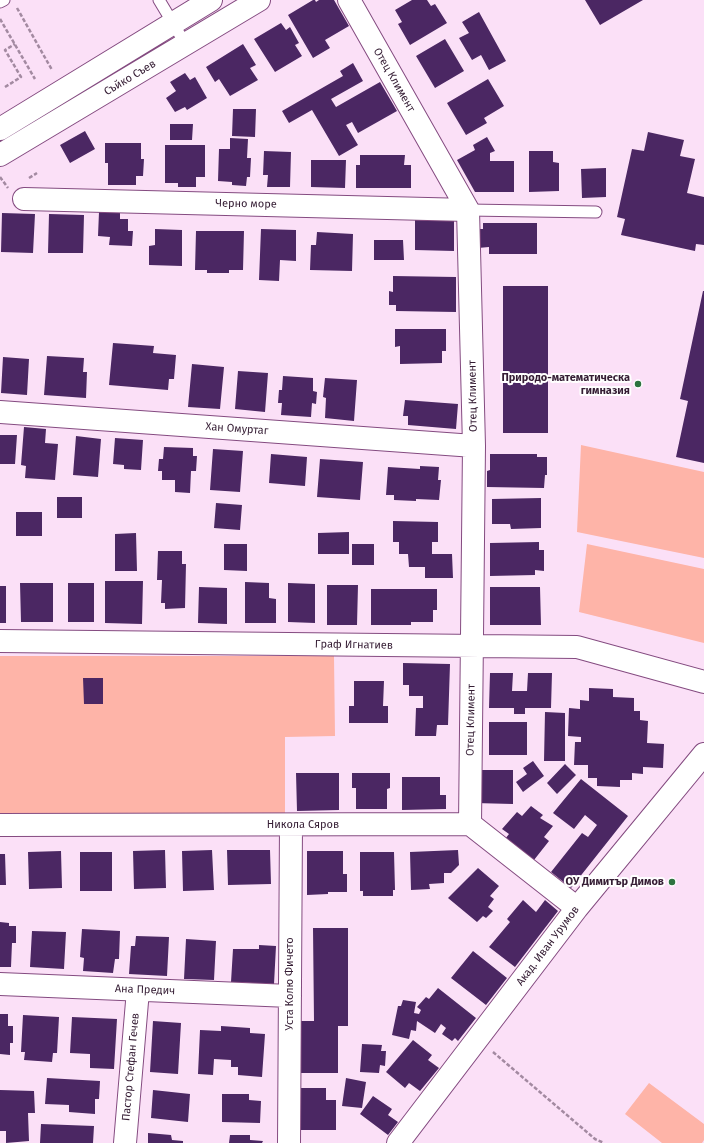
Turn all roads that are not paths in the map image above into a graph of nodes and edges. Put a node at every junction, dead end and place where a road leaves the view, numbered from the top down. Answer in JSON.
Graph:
{"nodes":[{"id":1,"x":4,"y":0,"type":"edge"},
{"id":2,"x":159,"y":0,"type":"edge"},
{"id":3,"x":211,"y":0,"type":"edge"},
{"id":4,"x":259,"y":0,"type":"edge"},
{"id":5,"x":349,"y":0,"type":"edge"},
{"id":6,"x":0,"y":2,"type":"edge"},
{"id":7,"x":173,"y":24,"type":"junction"},
{"id":8,"x":186,"y":45,"type":"junction"},
{"id":9,"x":0,"y":129,"type":"edge"},
{"id":10,"x":0,"y":155,"type":"edge"},
{"id":11,"x":24,"y":199,"type":"dead end"},
{"id":12,"x":468,"y":210,"type":"junction"},
{"id":13,"x":596,"y":212,"type":"dead end"},
{"id":14,"x":0,"y":412,"type":"edge"},
{"id":15,"x":474,"y":446,"type":"junction"},
{"id":16,"x":0,"y":641,"type":"edge"},
{"id":17,"x":472,"y":646,"type":"junction"},
{"id":18,"x":704,"y":682,"type":"edge"},
{"id":19,"x":704,"y":754,"type":"edge"},
{"id":20,"x":470,"y":824,"type":"junction"},
{"id":21,"x":0,"y":825,"type":"edge"},
{"id":22,"x":291,"y":825,"type":"junction"},
{"id":23,"x":577,"y":908,"type":"junction"},
{"id":24,"x":0,"y":984,"type":"edge"},
{"id":25,"x":138,"y":990,"type":"junction"},
{"id":26,"x":290,"y":996,"type":"junction"},
{"id":27,"x":125,"y":1143,"type":"edge"},
{"id":28,"x":289,"y":1143,"type":"edge"},
{"id":29,"x":398,"y":1143,"type":"edge"}],
"edges":[{"from":1,"to":6,"type":"lane"},
{"from":2,"to":7,"type":"lane"},
{"from":3,"to":7,"type":"street"},
{"from":4,"to":8,"type":"street","name":"Съйко Съев"},
{"from":5,"to":12,"type":"street","name":"Отец Климент"},
{"from":7,"to":8,"type":"lane"},
{"from":7,"to":9,"type":"street"},
{"from":8,"to":10,"type":"street","name":"Съйко Съев"},
{"from":11,"to":12,"type":"street","name":"Черно море"},
{"from":12,"to":13,"type":"lane"},
{"from":12,"to":15,"type":"street","name":"Отец Климент"},
{"from":14,"to":15,"type":"street","name":"Хан Омуртаг"},
{"from":15,"to":17,"type":"street","name":"Отец Климент"},
{"from":16,"to":17,"type":"street","name":"Граф Игнатиев"},
{"from":17,"to":18,"type":"street","name":"Граф Игнатиев"},
{"from":17,"to":20,"type":"street","name":"Отец Климент"},
{"from":19,"to":23,"type":"street","name":"Акад. Иван Урумов"},
{"from":20,"to":22,"type":"street","name":"Никола Сяров"},
{"from":20,"to":23,"type":"street"},
{"from":21,"to":22,"type":"street","name":"Никола Сяров"},
{"from":22,"to":26,"type":"street","name":"Уста Колю Фичето"},
{"from":23,"to":29,"type":"street","name":"Акад. Иван Урумов"},
{"from":24,"to":25,"type":"street","name":"Ана Предич"},
{"from":25,"to":26,"type":"street","name":"Ана Предич"},
{"from":25,"to":27,"type":"street","name":"Пастор Стефан Гечев"},
{"from":26,"to":28,"type":"street","name":"Уста Колю Фичето"}]}
